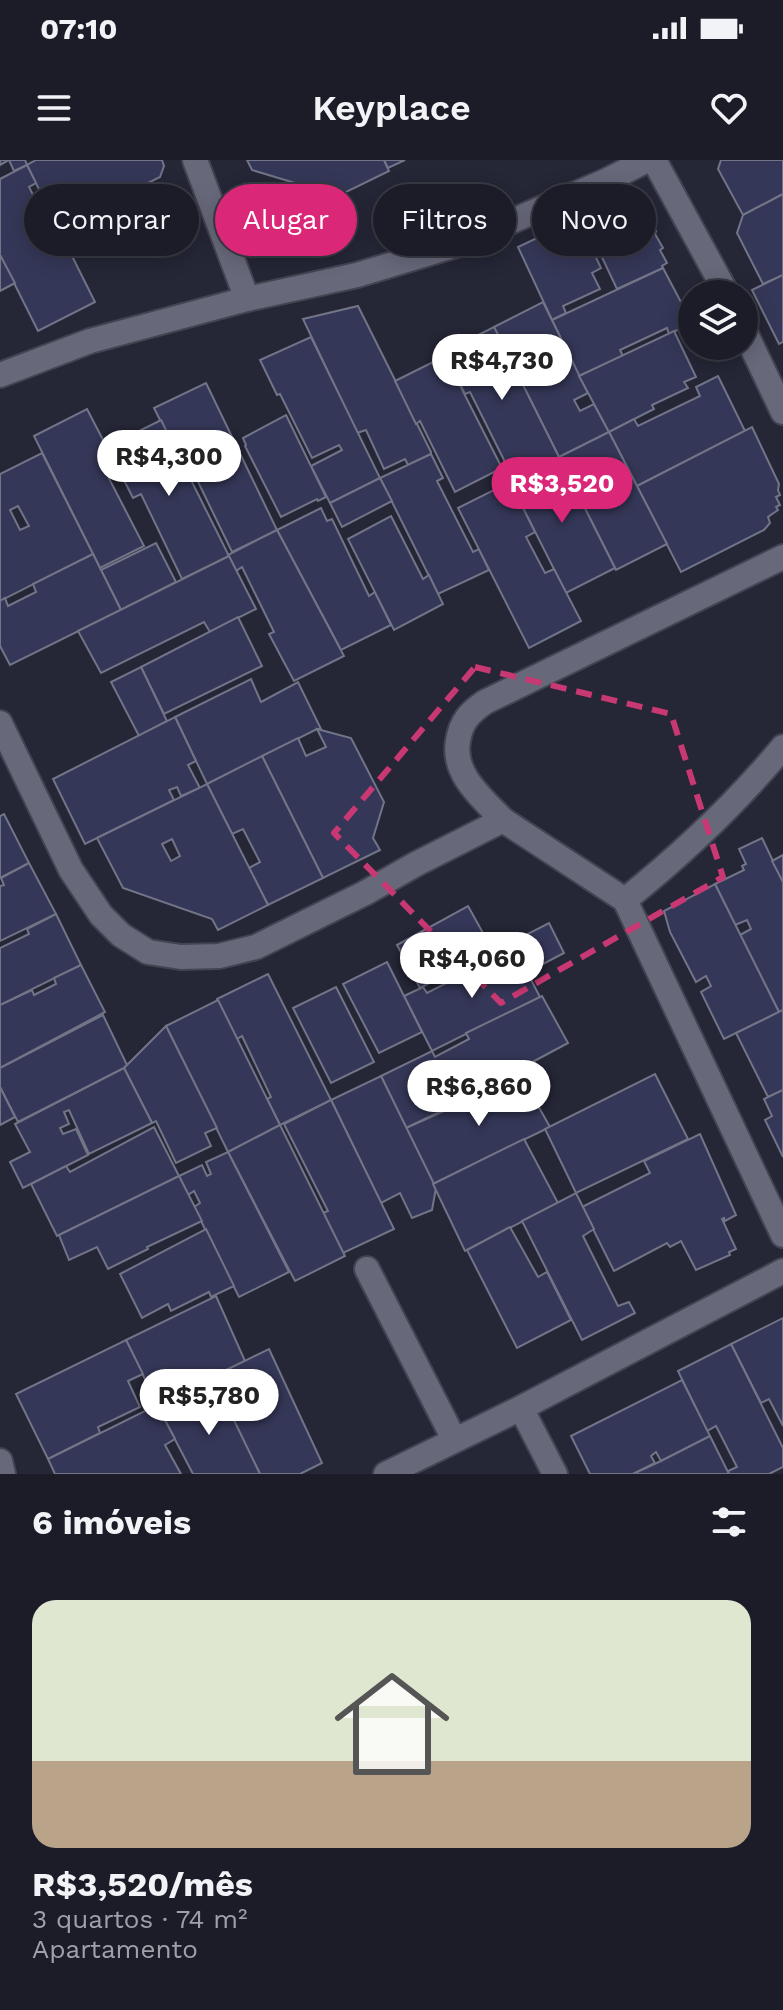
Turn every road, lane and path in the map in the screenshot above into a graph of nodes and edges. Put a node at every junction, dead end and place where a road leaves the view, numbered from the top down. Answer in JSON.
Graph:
{"nodes":[{"id":1,"x":195,"y":160,"type":"edge"},
{"id":2,"x":647,"y":160,"type":"edge"},
{"id":3,"x":654,"y":160,"type":"edge"},
{"id":4,"x":604,"y":170,"type":"edge"},
{"id":5,"x":719,"y":280,"type":"edge"},
{"id":6,"x":247,"y":299,"type":"junction"},
{"id":7,"x":758,"y":359,"type":"edge"},
{"id":8,"x":0,"y":375,"type":"edge"},
{"id":9,"x":783,"y":412,"type":"edge"},
{"id":10,"x":783,"y":557,"type":"edge"},
{"id":11,"x":0,"y":723,"type":"edge"},
{"id":12,"x":783,"y":747,"type":"edge"},
{"id":13,"x":503,"y":820,"type":"junction"},
{"id":14,"x":625,"y":900,"type":"junction"},
{"id":15,"x":783,"y":1235,"type":"edge"},
{"id":16,"x":367,"y":1269,"type":"dead end"},
{"id":17,"x":783,"y":1271,"type":"edge"},
{"id":18,"x":521,"y":1408,"type":"junction"},
{"id":19,"x":454,"y":1439,"type":"junction"},
{"id":20,"x":0,"y":1461,"type":"edge"},
{"id":21,"x":3,"y":1474,"type":"edge"},
{"id":22,"x":386,"y":1474,"type":"edge"},
{"id":23,"x":555,"y":1474,"type":"edge"}],
"edges":[{"from":1,"to":6,"type":"street"},
{"from":2,"to":4,"type":"street"},
{"from":3,"to":5,"type":"street"},
{"from":4,"to":6,"type":"street"},
{"from":6,"to":8,"type":"street"},
{"from":7,"to":9,"type":"street"},
{"from":10,"to":13,"type":"street"},
{"from":11,"to":13,"type":"street"},
{"from":12,"to":14,"type":"street"},
{"from":13,"to":14,"type":"street"},
{"from":14,"to":15,"type":"street"},
{"from":16,"to":19,"type":"street"},
{"from":17,"to":18,"type":"street"},
{"from":18,"to":19,"type":"street"},
{"from":18,"to":23,"type":"street"},
{"from":19,"to":22,"type":"street"},
{"from":20,"to":21,"type":"street"}]}
